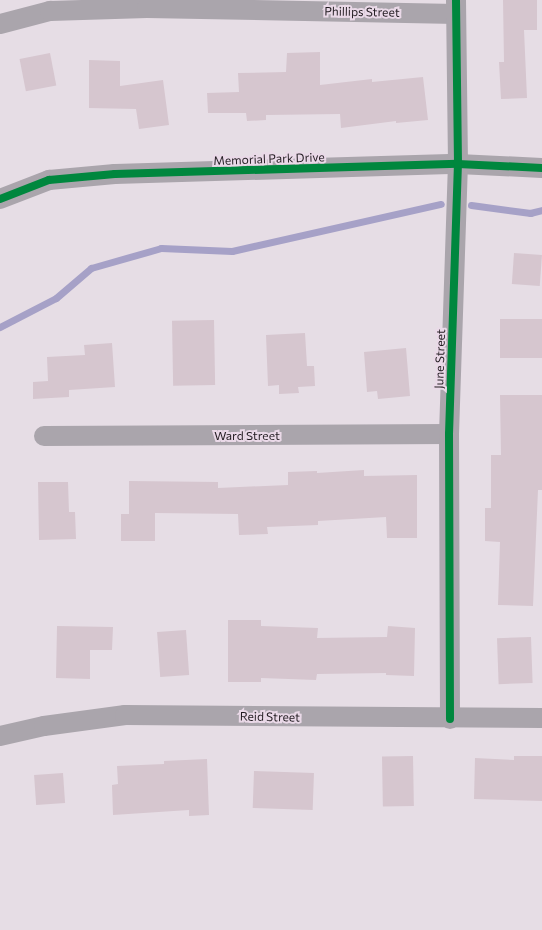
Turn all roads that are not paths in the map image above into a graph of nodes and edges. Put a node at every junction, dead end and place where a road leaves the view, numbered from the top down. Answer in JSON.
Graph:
{"nodes":[{"id":1,"x":456,"y":7,"type":"edge"},
{"id":2,"x":0,"y":24,"type":"edge"},
{"id":3,"x":458,"y":164,"type":"junction"},
{"id":4,"x":542,"y":168,"type":"edge"},
{"id":5,"x":0,"y":199,"type":"edge"},
{"id":6,"x":449,"y":434,"type":"junction"},
{"id":7,"x":44,"y":436,"type":"dead end"},
{"id":8,"x":542,"y":718,"type":"edge"},
{"id":9,"x":450,"y":719,"type":"junction"},
{"id":10,"x":0,"y":736,"type":"edge"}],
"edges":[{"from":1,"to":2,"type":"street","name":"Phillips Street"},
{"from":1,"to":3,"type":"street","name":"June Street"},
{"from":3,"to":4,"type":"street","name":"Memorial Park Drive"},
{"from":3,"to":5,"type":"street","name":"Memorial Park Drive"},
{"from":3,"to":6,"type":"street","name":"June Street"},
{"from":6,"to":7,"type":"street","name":"Ward Street"},
{"from":6,"to":9,"type":"street","name":"June Street"},
{"from":8,"to":9,"type":"street","name":"Reid Street"},
{"from":9,"to":10,"type":"street","name":"Reid Street"}]}
